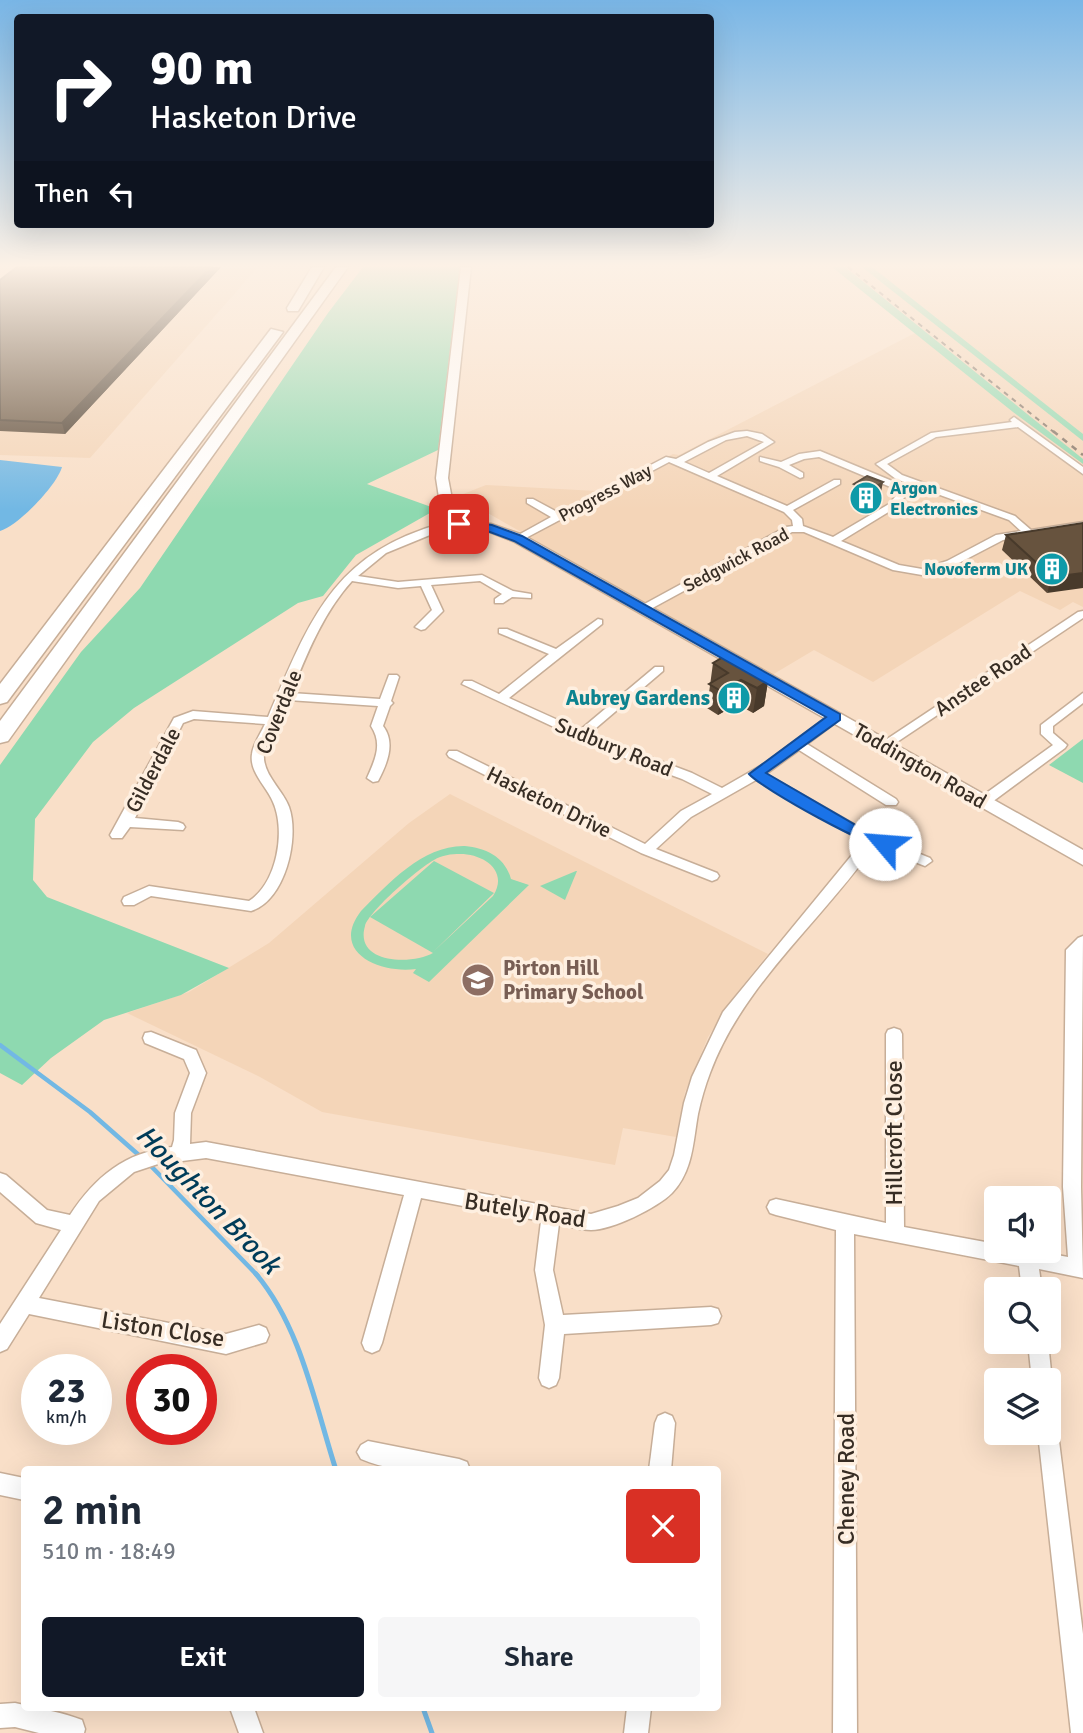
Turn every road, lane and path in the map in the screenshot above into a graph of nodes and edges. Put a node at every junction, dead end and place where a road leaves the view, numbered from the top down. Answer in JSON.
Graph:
{"nodes":[{"id":1,"x":264,"y":348,"type":"edge"},
{"id":2,"x":284,"y":348,"type":"edge"},
{"id":3,"x":291,"y":348,"type":"edge"},
{"id":4,"x":457,"y":348,"type":"edge"},
{"id":5,"x":1011,"y":418,"type":"dead end"},
{"id":6,"x":1020,"y":424,"type":"junction"},
{"id":7,"x":226,"y":430,"type":"junction"},
{"id":8,"x":763,"y":459,"type":"dead end"},
{"id":9,"x":677,"y":462,"type":"junction"},
{"id":10,"x":782,"y":466,"type":"junction"},
{"id":11,"x":1083,"y":471,"type":"edge"},
{"id":12,"x":800,"y":475,"type":"dead end"},
{"id":13,"x":709,"y":477,"type":"junction"},
{"id":14,"x":838,"y":482,"type":"dead end"},
{"id":15,"x":530,"y":501,"type":"dead end"},
{"id":16,"x":787,"y":510,"type":"junction"},
{"id":17,"x":559,"y":517,"type":"junction"},
{"id":18,"x":450,"y":523,"type":"junction"},
{"id":19,"x":1083,"y":525,"type":"edge"},
{"id":20,"x":797,"y":528,"type":"junction"},
{"id":21,"x":1027,"y":531,"type":"junction"},
{"id":22,"x":518,"y":538,"type":"junction"},
{"id":23,"x":834,"y":541,"type":"junction"},
{"id":24,"x":351,"y":578,"type":"junction"},
{"id":25,"x":425,"y":584,"type":"junction"},
{"id":26,"x":510,"y":594,"type":"junction"},
{"id":27,"x":527,"y":596,"type":"dead end"},
{"id":28,"x":499,"y":601,"type":"dead end"},
{"id":29,"x":643,"y":609,"type":"junction"},
{"id":30,"x":1082,"y":614,"type":"edge"},
{"id":31,"x":598,"y":622,"type":"dead end"},
{"id":32,"x":421,"y":627,"type":"dead end"},
{"id":33,"x":503,"y":631,"type":"dead end"},
{"id":34,"x":558,"y":654,"type":"junction"},
{"id":35,"x":659,"y":669,"type":"dead end"},
{"id":36,"x":393,"y":677,"type":"dead end"},
{"id":37,"x":468,"y":684,"type":"dead end"},
{"id":38,"x":284,"y":696,"type":"junction"},
{"id":39,"x":1083,"y":697,"type":"edge"},
{"id":40,"x":0,"y":698,"type":"edge"},
{"id":41,"x":501,"y":698,"type":"junction"},
{"id":42,"x":387,"y":703,"type":"junction"},
{"id":43,"x":835,"y":717,"type":"junction"},
{"id":44,"x":274,"y":721,"type":"junction"},
{"id":45,"x":581,"y":735,"type":"junction"},
{"id":46,"x":0,"y":736,"type":"edge"},
{"id":47,"x":799,"y":744,"type":"junction"},
{"id":48,"x":884,"y":746,"type":"junction"},
{"id":49,"x":453,"y":754,"type":"dead end"},
{"id":50,"x":756,"y":774,"type":"junction"},
{"id":51,"x":373,"y":778,"type":"dead end"},
{"id":52,"x":722,"y":793,"type":"junction"},
{"id":53,"x":891,"y":802,"type":"dead end"},
{"id":54,"x":983,"y":802,"type":"junction"},
{"id":55,"x":126,"y":822,"type":"junction"},
{"id":56,"x":178,"y":827,"type":"dead end"},
{"id":57,"x":117,"y":835,"type":"dead end"},
{"id":58,"x":868,"y":838,"type":"junction"},
{"id":59,"x":646,"y":850,"type":"junction"},
{"id":60,"x":1083,"y":859,"type":"edge"},
{"id":61,"x":925,"y":861,"type":"dead end"},
{"id":62,"x":712,"y":876,"type":"dead end"},
{"id":63,"x":129,"y":901,"type":"dead end"},
{"id":64,"x":1083,"y":942,"type":"edge"},
{"id":65,"x":894,"y":1034,"type":"dead end"},
{"id":66,"x":151,"y":1038,"type":"dead end"},
{"id":67,"x":178,"y":1152,"type":"junction"},
{"id":68,"x":0,"y":1181,"type":"edge"},
{"id":69,"x":414,"y":1191,"type":"junction"},
{"id":70,"x":776,"y":1207,"type":"dead end"},
{"id":71,"x":551,"y":1217,"type":"junction"},
{"id":72,"x":845,"y":1224,"type":"junction"},
{"id":73,"x":75,"y":1225,"type":"junction"},
{"id":74,"x":895,"y":1232,"type":"junction"},
{"id":75,"x":984,"y":1250,"type":"edge"},
{"id":76,"x":1052,"y":1263,"type":"edge"},
{"id":77,"x":1081,"y":1268,"type":"edge"},
{"id":78,"x":24,"y":1304,"type":"junction"},
{"id":79,"x":711,"y":1316,"type":"dead end"},
{"id":80,"x":555,"y":1325,"type":"junction"},
{"id":81,"x":260,"y":1335,"type":"dead end"},
{"id":82,"x":0,"y":1342,"type":"edge"},
{"id":83,"x":372,"y":1343,"type":"dead end"},
{"id":84,"x":549,"y":1378,"type":"dead end"},
{"id":85,"x":666,"y":1423,"type":"dead end"},
{"id":86,"x":1049,"y":1445,"type":"edge"},
{"id":87,"x":368,"y":1452,"type":"dead end"},
{"id":88,"x":438,"y":1466,"type":"edge"},
{"id":89,"x":661,"y":1466,"type":"edge"},
{"id":90,"x":0,"y":1484,"type":"edge"},
{"id":91,"x":21,"y":1488,"type":"edge"},
{"id":92,"x":243,"y":1711,"type":"edge"},
{"id":93,"x":639,"y":1711,"type":"edge"},
{"id":94,"x":0,"y":1716,"type":"edge"},
{"id":95,"x":73,"y":1729,"type":"dead end"},
{"id":96,"x":251,"y":1733,"type":"edge"},
{"id":97,"x":636,"y":1733,"type":"edge"},
{"id":98,"x":845,"y":1733,"type":"edge"},
{"id":99,"x":1083,"y":1733,"type":"edge"}],
"edges":[{"from":1,"to":40,"type":"highway"},
{"from":2,"to":7,"type":"highway"},
{"from":3,"to":7,"type":"highway"},
{"from":4,"to":18,"type":"main road"},
{"from":5,"to":6,"type":"street"},
{"from":6,"to":11,"type":"street"},
{"from":6,"to":21,"type":"street"},
{"from":7,"to":46,"type":"highway"},
{"from":8,"to":10,"type":"street"},
{"from":9,"to":13,"type":"street","name":"Progress Way"},
{"from":9,"to":13,"type":"street"},
{"from":9,"to":17,"type":"street","name":"Progress Way"},
{"from":10,"to":12,"type":"street"},
{"from":10,"to":23,"type":"street"},
{"from":13,"to":16,"type":"street","name":"Progress Way"},
{"from":14,"to":16,"type":"street"},
{"from":15,"to":17,"type":"street"},
{"from":16,"to":20,"type":"street"},
{"from":17,"to":22,"type":"street","name":"Progress Way"},
{"from":18,"to":22,"type":"main road","name":"Toddington Road"},
{"from":18,"to":24,"type":"street","name":"Coverdale"},
{"from":19,"to":21,"type":"street","name":"Sedgwick Road"},
{"from":20,"to":23,"type":"street","name":"Sedgwick Road"},
{"from":20,"to":29,"type":"street","name":"Sedgwick Road"},
{"from":21,"to":23,"type":"street","name":"Sedgwick Road"},
{"from":22,"to":29,"type":"main road","name":"Toddington Road"},
{"from":24,"to":25,"type":"street"},
{"from":24,"to":38,"type":"street","name":"Coverdale"},
{"from":25,"to":26,"type":"street"},
{"from":25,"to":32,"type":"street"},
{"from":26,"to":27,"type":"street"},
{"from":26,"to":28,"type":"street"},
{"from":29,"to":43,"type":"main road","name":"Toddington Road"},
{"from":30,"to":48,"type":"street","name":"Anstee Road"},
{"from":31,"to":34,"type":"street"},
{"from":33,"to":34,"type":"street"},
{"from":34,"to":41,"type":"street"},
{"from":35,"to":45,"type":"street"},
{"from":36,"to":42,"type":"street"},
{"from":37,"to":41,"type":"street","name":"Sudbury Road"},
{"from":38,"to":42,"type":"street"},
{"from":38,"to":44,"type":"street","name":"Coverdale"},
{"from":39,"to":54,"type":"street"},
{"from":41,"to":45,"type":"street","name":"Sudbury Road"},
{"from":42,"to":51,"type":"street"},
{"from":43,"to":47,"type":"street"},
{"from":43,"to":48,"type":"main road","name":"Toddington Road"},
{"from":44,"to":55,"type":"street","name":"Gilderdale"},
{"from":44,"to":63,"type":"street","name":"Coverdale"},
{"from":45,"to":52,"type":"street","name":"Sudbury Road"},
{"from":47,"to":50,"type":"street"},
{"from":47,"to":53,"type":"street"},
{"from":48,"to":54,"type":"main road","name":"Toddington Road"},
{"from":49,"to":59,"type":"street","name":"Hasketon Drive"},
{"from":50,"to":52,"type":"street"},
{"from":50,"to":58,"type":"street"},
{"from":52,"to":59,"type":"street"},
{"from":54,"to":60,"type":"main road","name":"Toddington Road"},
{"from":55,"to":56,"type":"street","name":"Gilderdale"},
{"from":55,"to":57,"type":"street"},
{"from":58,"to":61,"type":"street"},
{"from":58,"to":71,"type":"street","name":"Butely Road"},
{"from":59,"to":62,"type":"street","name":"Hasketon Drive"},
{"from":64,"to":77,"type":"street"},
{"from":65,"to":74,"type":"street","name":"Hillcroft Close"},
{"from":66,"to":67,"type":"street"},
{"from":67,"to":69,"type":"street","name":"Butely Road"},
{"from":67,"to":73,"type":"street","name":"Butely Road"},
{"from":68,"to":73,"type":"street"},
{"from":69,"to":71,"type":"street","name":"Butely Road"},
{"from":69,"to":83,"type":"street"},
{"from":70,"to":72,"type":"street"},
{"from":71,"to":80,"type":"street"},
{"from":72,"to":74,"type":"street"},
{"from":72,"to":98,"type":"street","name":"Cheney Road"},
{"from":73,"to":78,"type":"street","name":"Butely Road"},
{"from":74,"to":75,"type":"street"},
{"from":76,"to":77,"type":"street"},
{"from":78,"to":81,"type":"street","name":"Liston Close"},
{"from":78,"to":82,"type":"street","name":"Butely Road"},
{"from":79,"to":80,"type":"street"},
{"from":80,"to":84,"type":"street"},
{"from":85,"to":89,"type":"street"},
{"from":86,"to":99,"type":"street"},
{"from":87,"to":88,"type":"street"},
{"from":90,"to":91,"type":"street"},
{"from":92,"to":96,"type":"street"},
{"from":93,"to":97,"type":"street"},
{"from":94,"to":95,"type":"street"}]}
